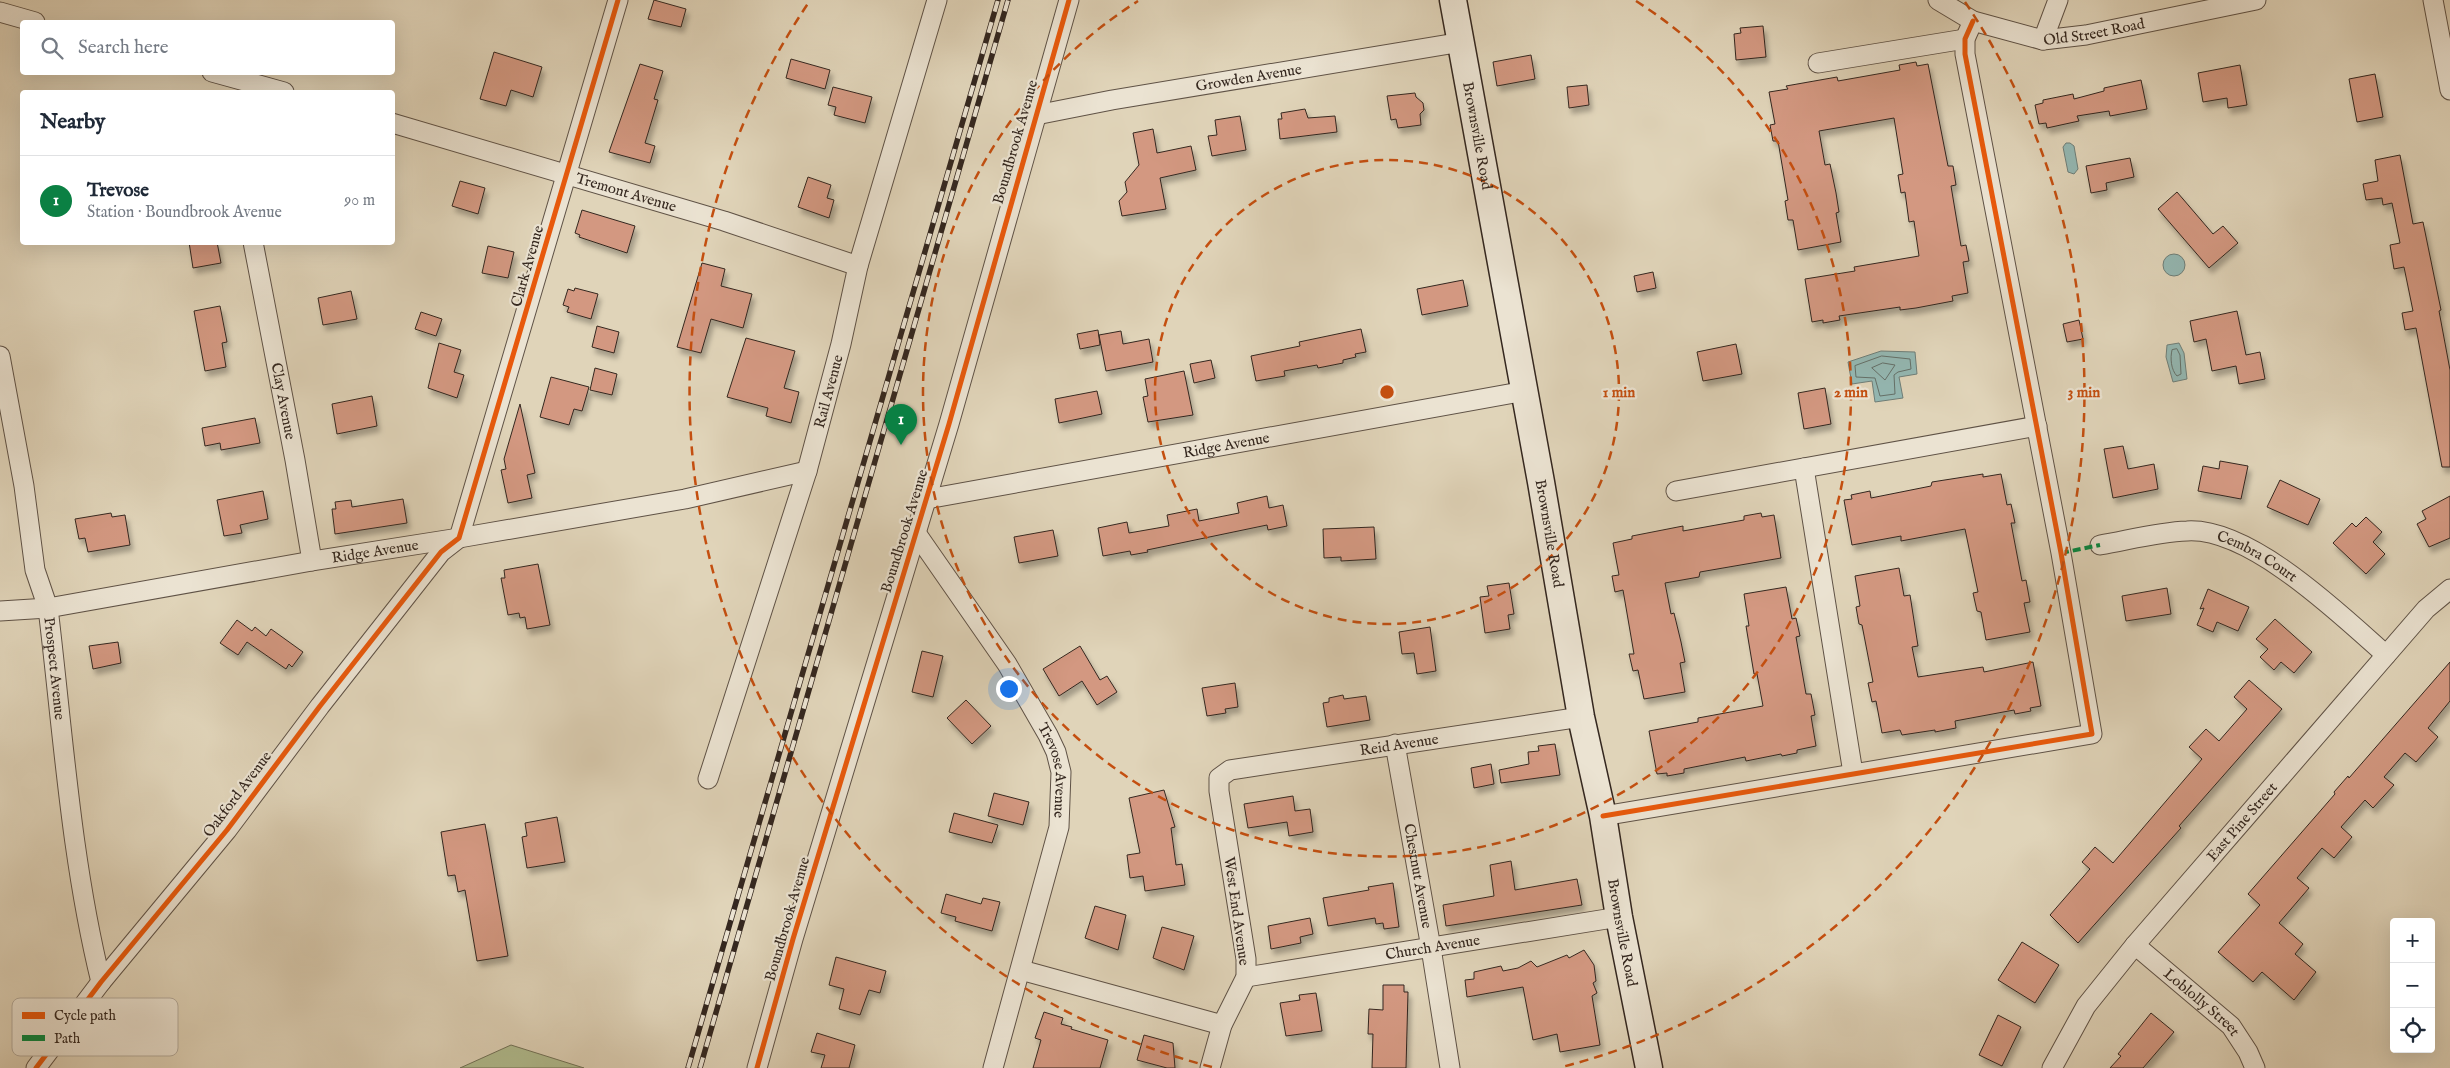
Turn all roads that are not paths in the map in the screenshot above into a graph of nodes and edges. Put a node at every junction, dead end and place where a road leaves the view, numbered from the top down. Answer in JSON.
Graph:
{"nodes":[{"id":1,"x":618,"y":0,"type":"edge"},
{"id":2,"x":937,"y":0,"type":"edge"},
{"id":3,"x":1069,"y":0,"type":"edge"},
{"id":4,"x":1454,"y":0,"type":"edge"},
{"id":5,"x":1938,"y":0,"type":"edge"},
{"id":6,"x":2058,"y":0,"type":"edge"},
{"id":7,"x":2256,"y":0,"type":"edge"},
{"id":8,"x":2433,"y":0,"type":"edge"},
{"id":9,"x":0,"y":12,"type":"edge"},
{"id":10,"x":29,"y":20,"type":"edge"},
{"id":11,"x":1973,"y":21,"type":"junction"},
{"id":12,"x":1965,"y":39,"type":"junction"},
{"id":13,"x":2044,"y":40,"type":"junction"},
{"id":14,"x":1462,"y":42,"type":"junction"},
{"id":15,"x":1818,"y":63,"type":"dead end"},
{"id":16,"x":222,"y":80,"type":"edge"},
{"id":17,"x":274,"y":90,"type":"edge"},
{"id":18,"x":2450,"y":90,"type":"edge"},
{"id":19,"x":1036,"y":115,"type":"junction"},
{"id":20,"x":395,"y":124,"type":"edge"},
{"id":21,"x":566,"y":176,"type":"junction"},
{"id":22,"x":254,"y":245,"type":"edge"},
{"id":23,"x":858,"y":266,"type":"junction"},
{"id":24,"x":0,"y":356,"type":"edge"},
{"id":25,"x":1525,"y":391,"type":"junction"},
{"id":26,"x":2037,"y":426,"type":"junction"},
{"id":27,"x":1804,"y":468,"type":"junction"},
{"id":28,"x":806,"y":471,"type":"junction"},
{"id":29,"x":1676,"y":491,"type":"dead end"},
{"id":30,"x":927,"y":499,"type":"junction"},
{"id":31,"x":916,"y":533,"type":"junction"},
{"id":32,"x":460,"y":538,"type":"junction"},
{"id":33,"x":2100,"y":545,"type":"dead end"},
{"id":34,"x":312,"y":561,"type":"junction"},
{"id":35,"x":2450,"y":589,"type":"edge"},
{"id":36,"x":48,"y":608,"type":"junction"},
{"id":37,"x":0,"y":612,"type":"edge"},
{"id":38,"x":2386,"y":655,"type":"junction"},
{"id":39,"x":1581,"y":717,"type":"junction"},
{"id":40,"x":1395,"y":744,"type":"junction"},
{"id":41,"x":1853,"y":773,"type":"junction"},
{"id":42,"x":1219,"y":778,"type":"joint"},
{"id":43,"x":708,"y":779,"type":"dead end"},
{"id":44,"x":1603,"y":816,"type":"junction"},
{"id":45,"x":1619,"y":917,"type":"junction"},
{"id":46,"x":2135,"y":946,"type":"junction"},
{"id":47,"x":1431,"y":948,"type":"junction"},
{"id":48,"x":1021,"y":970,"type":"junction"},
{"id":49,"x":1246,"y":977,"type":"junction"},
{"id":50,"x":101,"y":982,"type":"junction"},
{"id":51,"x":89,"y":998,"type":"edge"},
{"id":52,"x":1222,"y":1025,"type":"junction"},
{"id":53,"x":45,"y":1056,"type":"edge"},
{"id":54,"x":36,"y":1068,"type":"edge"},
{"id":55,"x":757,"y":1068,"type":"edge"},
{"id":56,"x":993,"y":1068,"type":"edge"},
{"id":57,"x":1210,"y":1068,"type":"edge"},
{"id":58,"x":1450,"y":1068,"type":"edge"},
{"id":59,"x":1650,"y":1068,"type":"edge"},
{"id":60,"x":2052,"y":1068,"type":"edge"},
{"id":61,"x":2255,"y":1068,"type":"edge"}],
"edges":[{"from":1,"to":21,"type":"street","name":"Clark Avenue"},
{"from":2,"to":23,"type":"street","name":"Rail Avenue"},
{"from":3,"to":19,"type":"street","name":"Boundbrook Avenue"},
{"from":4,"to":14,"type":"street","name":"Brownsville Road"},
{"from":5,"to":11,"type":"street","name":"Old Street Road"},
{"from":6,"to":13,"type":"street"},
{"from":7,"to":13,"type":"street","name":"Old Street Road"},
{"from":8,"to":18,"type":"street"},
{"from":9,"to":10,"type":"street"},
{"from":11,"to":12,"type":"street"},
{"from":11,"to":13,"type":"street","name":"Old Street Road"},
{"from":12,"to":15,"type":"street"},
{"from":12,"to":26,"type":"street"},
{"from":14,"to":19,"type":"street","name":"Growden Avenue"},
{"from":14,"to":25,"type":"street","name":"Brownsville Road"},
{"from":16,"to":17,"type":"street"},
{"from":19,"to":30,"type":"street","name":"Boundbrook Avenue"},
{"from":20,"to":21,"type":"street","name":"Tremont Avenue"},
{"from":21,"to":23,"type":"street","name":"Tremont Avenue"},
{"from":21,"to":32,"type":"street","name":"Clark Avenue"},
{"from":22,"to":34,"type":"street","name":"Clay Avenue"},
{"from":23,"to":28,"type":"street","name":"Rail Avenue"},
{"from":24,"to":36,"type":"street","name":"Prospect Avenue"},
{"from":25,"to":30,"type":"street","name":"Ridge Avenue"},
{"from":25,"to":39,"type":"street","name":"Brownsville Road"},
{"from":26,"to":27,"type":"street"},
{"from":26,"to":41,"type":"street"},
{"from":27,"to":29,"type":"street"},
{"from":27,"to":41,"type":"street"},
{"from":28,"to":32,"type":"street","name":"Ridge Avenue"},
{"from":28,"to":43,"type":"street","name":"Rail Avenue"},
{"from":30,"to":31,"type":"street","name":"Boundbrook Avenue"},
{"from":31,"to":48,"type":"street","name":"Trevose Avenue"},
{"from":31,"to":55,"type":"street","name":"Boundbrook Avenue"},
{"from":32,"to":34,"type":"street","name":"Ridge Avenue"},
{"from":32,"to":50,"type":"street","name":"Oakford Avenue"},
{"from":33,"to":38,"type":"street","name":"Cembra Court"},
{"from":34,"to":36,"type":"street","name":"Ridge Avenue"},
{"from":35,"to":38,"type":"street","name":"East Pine Street"},
{"from":36,"to":37,"type":"street","name":"Ridge Avenue"},
{"from":36,"to":50,"type":"street","name":"Prospect Avenue"},
{"from":38,"to":46,"type":"street","name":"East Pine Street"},
{"from":39,"to":40,"type":"street","name":"Reid Avenue"},
{"from":39,"to":44,"type":"street","name":"Brownsville Road"},
{"from":40,"to":42,"type":"street","name":"Reid Avenue"},
{"from":40,"to":47,"type":"street","name":"Chestnut Avenue"},
{"from":41,"to":44,"type":"street"},
{"from":42,"to":49,"type":"street","name":"West End Avenue"},
{"from":44,"to":45,"type":"street","name":"Brownsville Road"},
{"from":45,"to":47,"type":"street","name":"Church Avenue"},
{"from":45,"to":59,"type":"street","name":"Brownsville Road"},
{"from":46,"to":60,"type":"street","name":"East Pine Street"},
{"from":46,"to":61,"type":"street","name":"Loblolly Street"},
{"from":47,"to":49,"type":"street","name":"Church Avenue"},
{"from":47,"to":58,"type":"street","name":"Chestnut Avenue"},
{"from":48,"to":52,"type":"street"},
{"from":48,"to":56,"type":"street","name":"Trevose Avenue"},
{"from":49,"to":52,"type":"street","name":"West End Avenue"},
{"from":50,"to":51,"type":"street","name":"Oakford Avenue"},
{"from":52,"to":57,"type":"street","name":"West End Avenue"},
{"from":53,"to":54,"type":"street","name":"Oakford Avenue"}]}
